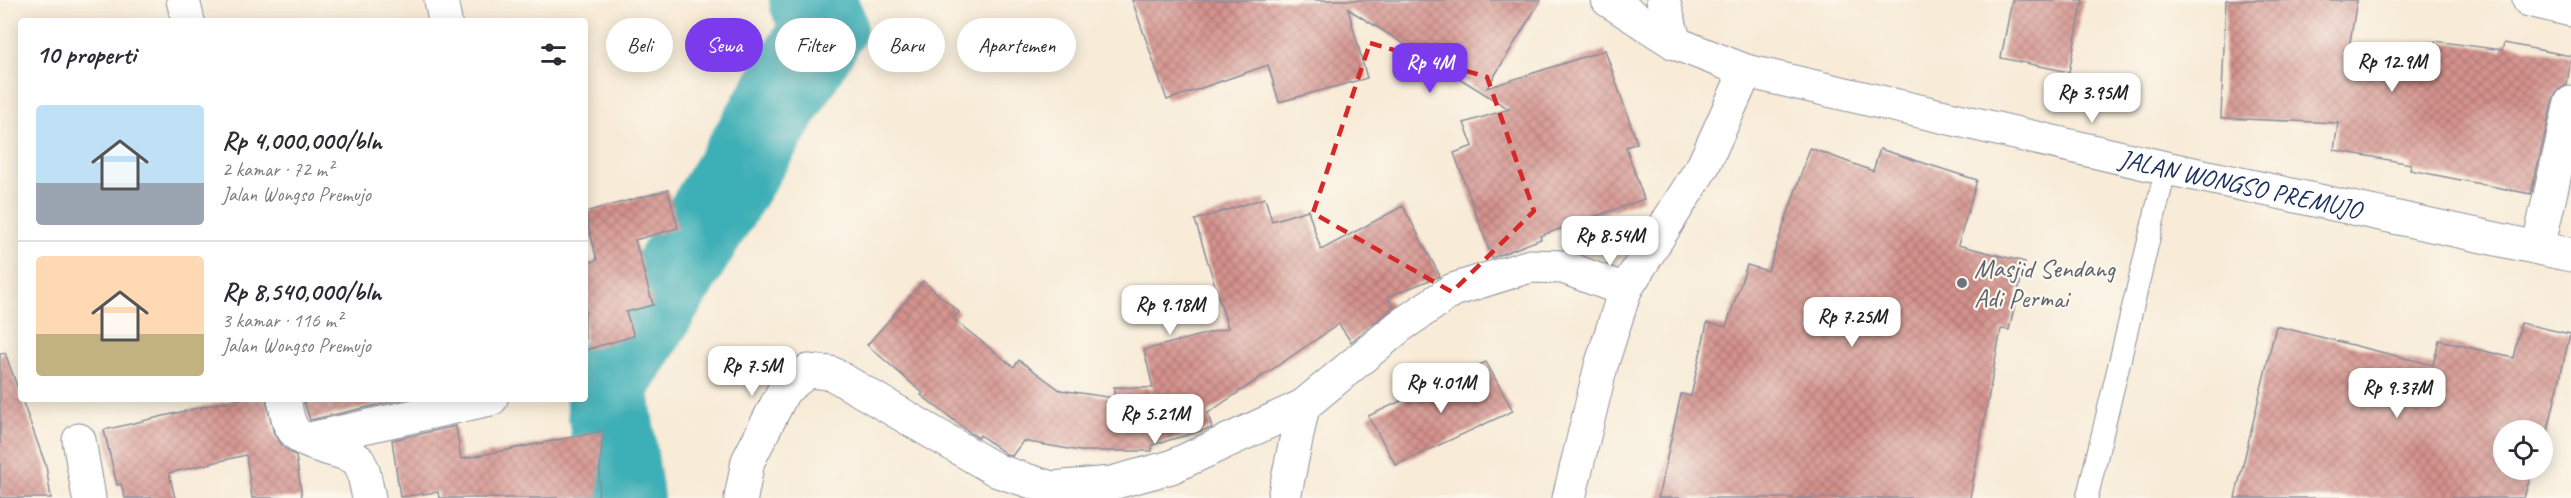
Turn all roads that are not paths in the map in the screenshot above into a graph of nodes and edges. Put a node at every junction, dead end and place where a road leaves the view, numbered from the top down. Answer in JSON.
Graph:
{"nodes":[{"id":1,"x":183,"y":0,"type":"edge"},
{"id":2,"x":441,"y":0,"type":"edge"},
{"id":3,"x":1608,"y":0,"type":"edge"},
{"id":4,"x":1663,"y":0,"type":"edge"},
{"id":5,"x":2529,"y":0,"type":"edge"},
{"id":6,"x":2571,"y":10,"type":"edge"},
{"id":7,"x":187,"y":18,"type":"edge"},
{"id":8,"x":444,"y":18,"type":"edge"},
{"id":9,"x":1675,"y":43,"type":"junction"},
{"id":10,"x":1746,"y":71,"type":"junction"},
{"id":11,"x":2571,"y":103,"type":"edge"},
{"id":12,"x":2166,"y":168,"type":"junction"},
{"id":13,"x":2538,"y":248,"type":"junction"},
{"id":14,"x":2571,"y":255,"type":"edge"},
{"id":15,"x":1625,"y":290,"type":"junction"},
{"id":16,"x":285,"y":402,"type":"edge"},
{"id":17,"x":476,"y":402,"type":"edge"},
{"id":18,"x":1303,"y":406,"type":"junction"},
{"id":19,"x":79,"y":440,"type":"dead end"},
{"id":20,"x":304,"y":440,"type":"junction"},
{"id":21,"x":1050,"y":493,"type":"edge"},
{"id":22,"x":89,"y":498,"type":"edge"},
{"id":23,"x":369,"y":498,"type":"edge"},
{"id":24,"x":741,"y":498,"type":"edge"},
{"id":25,"x":1284,"y":498,"type":"edge"},
{"id":26,"x":1569,"y":498,"type":"edge"},
{"id":27,"x":2087,"y":498,"type":"edge"}],
"edges":[{"from":1,"to":7,"type":"street"},
{"from":2,"to":8,"type":"street"},
{"from":3,"to":9,"type":"street","name":"JALAN WONGSO PREMUJO"},
{"from":4,"to":9,"type":"street"},
{"from":5,"to":6,"type":"street"},
{"from":9,"to":10,"type":"street","name":"JALAN WONGSO PREMUJO"},
{"from":10,"to":12,"type":"street","name":"JALAN WONGSO PREMUJO"},
{"from":10,"to":15,"type":"street"},
{"from":11,"to":13,"type":"street"},
{"from":12,"to":13,"type":"street","name":"JALAN WONGSO PREMUJO"},
{"from":12,"to":27,"type":"lane"},
{"from":13,"to":14,"type":"street","name":"JALAN WONGSO PREMUJO"},
{"from":15,"to":18,"type":"street"},
{"from":15,"to":26,"type":"street"},
{"from":16,"to":20,"type":"street"},
{"from":17,"to":20,"type":"street"},
{"from":18,"to":21,"type":"street"},
{"from":18,"to":25,"type":"street"},
{"from":19,"to":22,"type":"street"},
{"from":20,"to":23,"type":"street"},
{"from":21,"to":24,"type":"street"}]}
